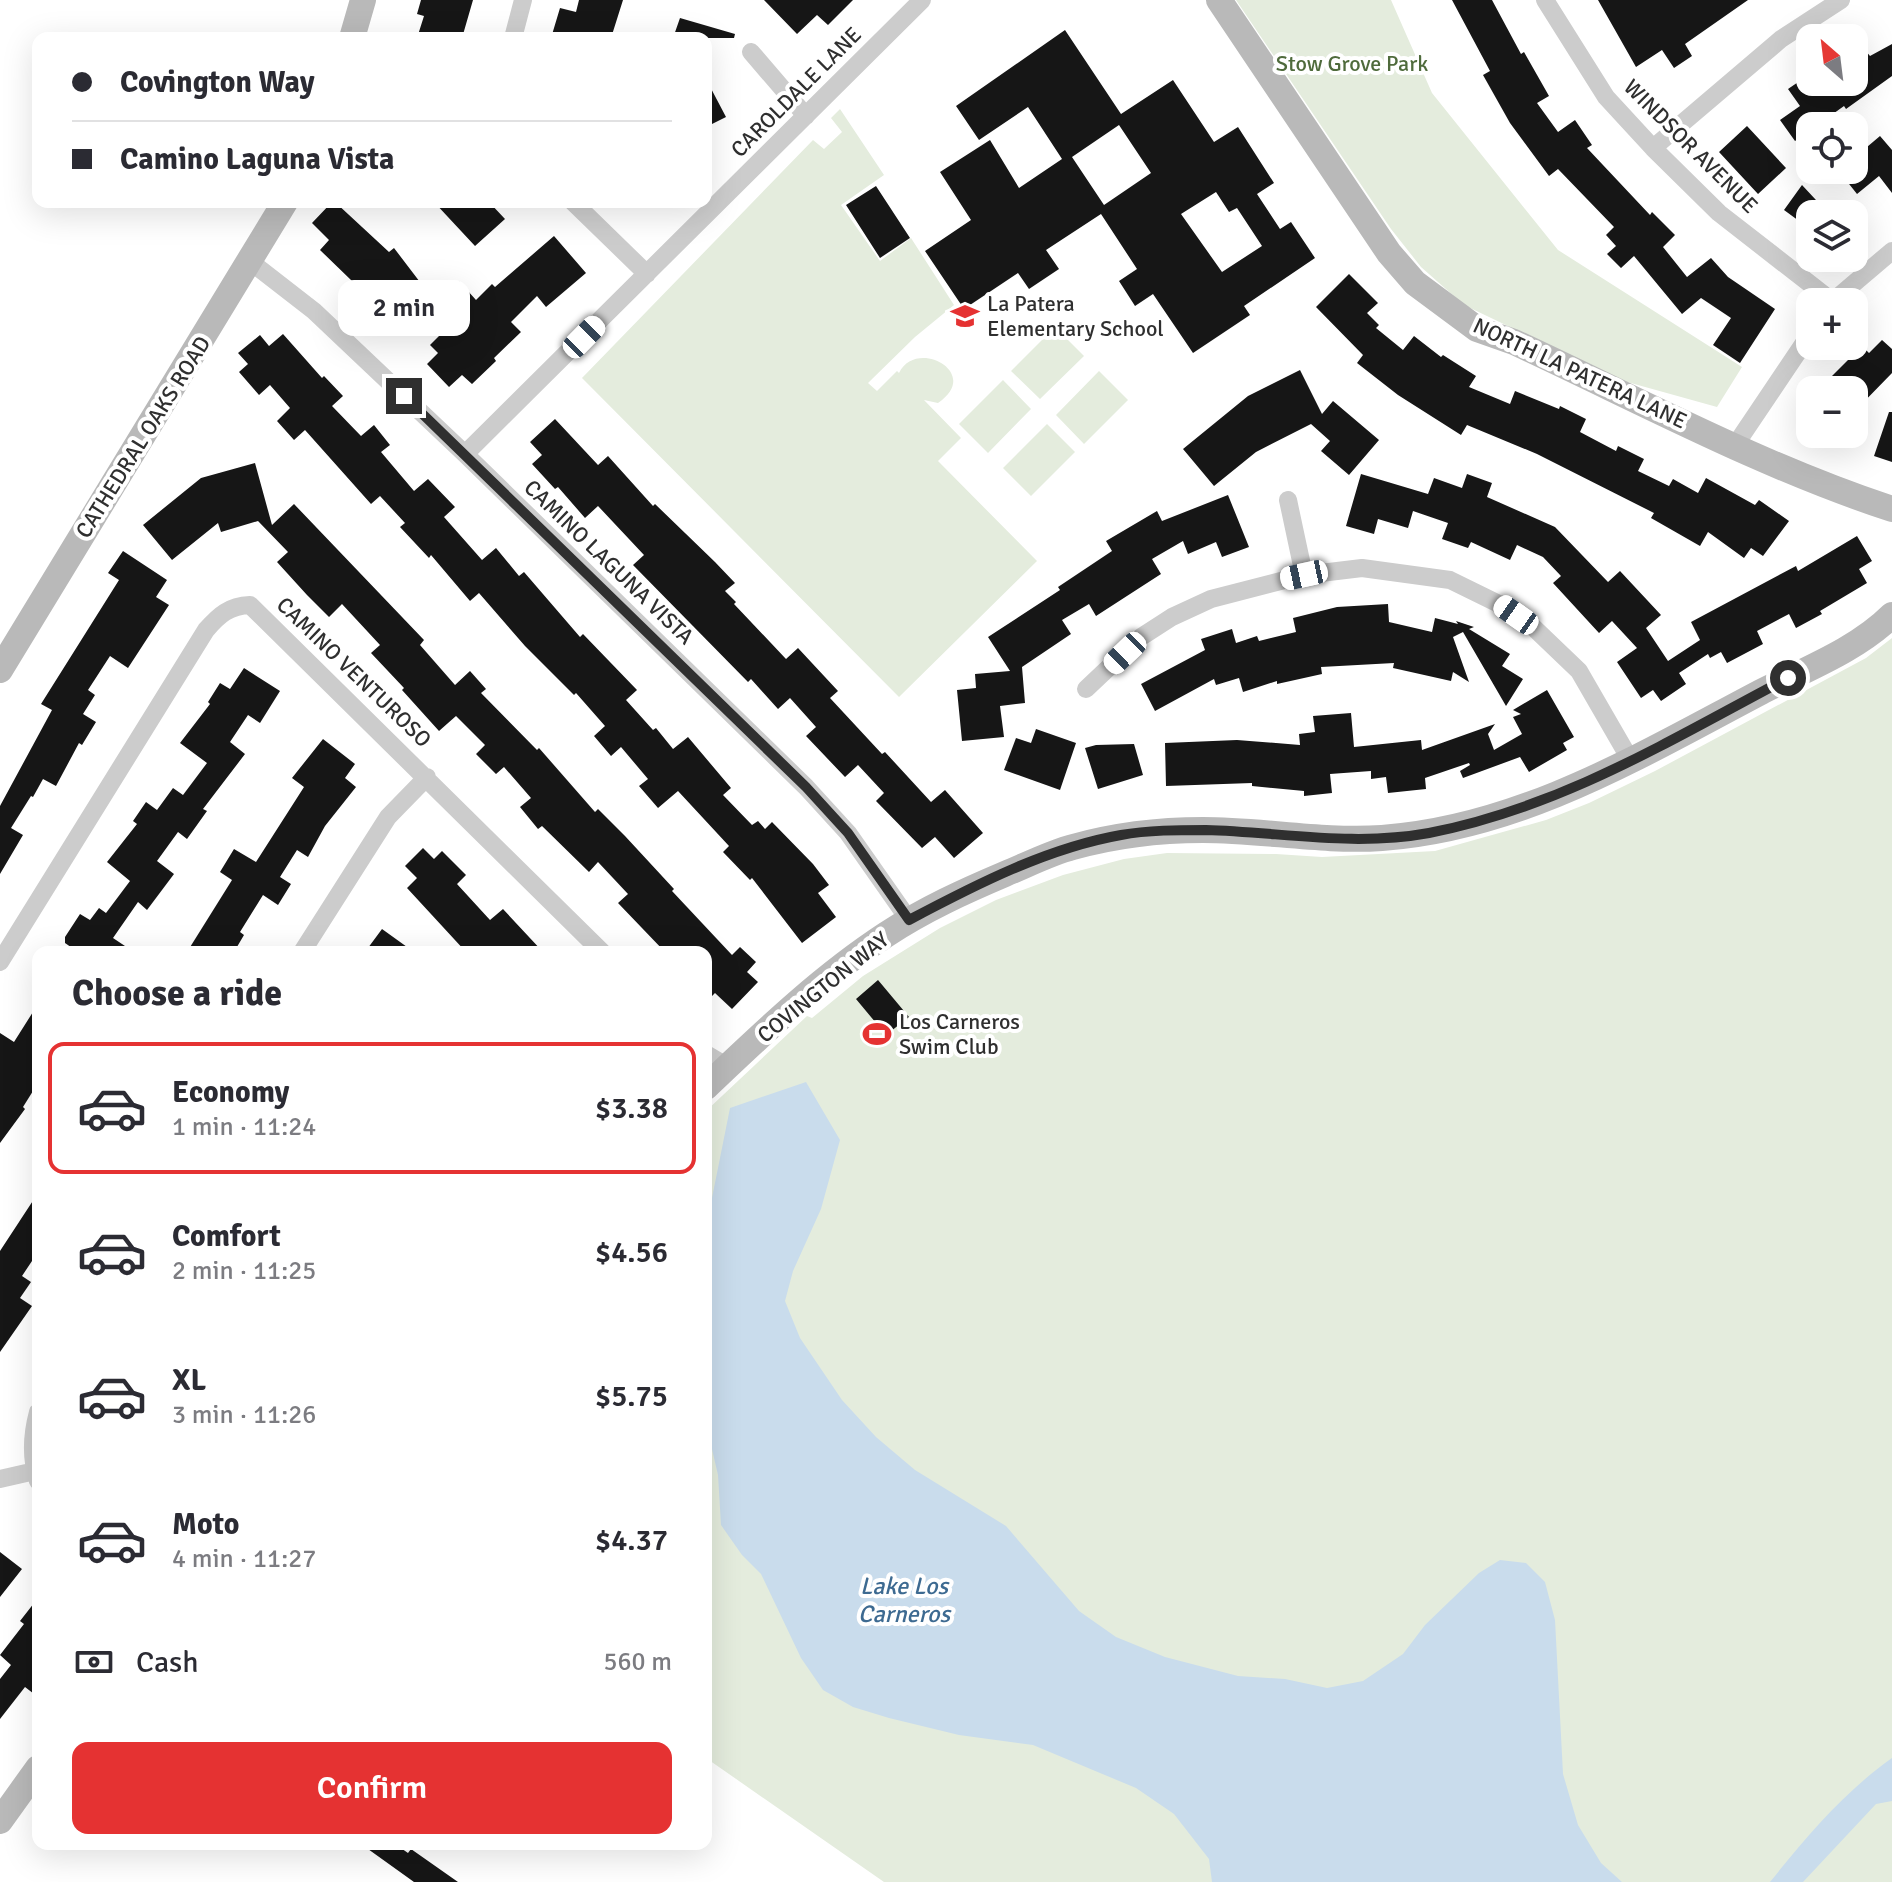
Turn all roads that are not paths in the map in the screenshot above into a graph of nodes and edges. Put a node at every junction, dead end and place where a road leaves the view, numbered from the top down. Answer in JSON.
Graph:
{"nodes":[{"id":1,"x":363,"y":0,"type":"edge"},
{"id":2,"x":523,"y":0,"type":"edge"},
{"id":3,"x":922,"y":0,"type":"edge"},
{"id":4,"x":1219,"y":0,"type":"edge"},
{"id":5,"x":1545,"y":0,"type":"edge"},
{"id":6,"x":1841,"y":0,"type":"edge"},
{"id":7,"x":354,"y":32,"type":"edge"},
{"id":8,"x":515,"y":32,"type":"edge"},
{"id":9,"x":751,"y":52,"type":"dead end"},
{"id":10,"x":806,"y":116,"type":"junction"},
{"id":11,"x":1653,"y":148,"type":"junction"},
{"id":12,"x":282,"y":208,"type":"edge"},
{"id":13,"x":579,"y":208,"type":"edge"},
{"id":14,"x":1892,"y":251,"type":"edge"},
{"id":15,"x":251,"y":262,"type":"junction"},
{"id":16,"x":647,"y":274,"type":"junction"},
{"id":17,"x":1814,"y":288,"type":"edge"},
{"id":18,"x":1848,"y":288,"type":"edge"},
{"id":19,"x":1796,"y":355,"type":"edge"},
{"id":20,"x":1734,"y":447,"type":"junction"},
{"id":21,"x":465,"y":454,"type":"junction"},
{"id":22,"x":1288,"y":500,"type":"dead end"},
{"id":23,"x":1892,"y":509,"type":"edge"},
{"id":24,"x":1304,"y":575,"type":"junction"},
{"id":25,"x":1892,"y":615,"type":"edge"},
{"id":26,"x":0,"y":670,"type":"edge"},
{"id":27,"x":1086,"y":689,"type":"dead end"},
{"id":28,"x":1631,"y":761,"type":"junction"},
{"id":29,"x":427,"y":777,"type":"junction"},
{"id":30,"x":909,"y":920,"type":"junction"},
{"id":31,"x":306,"y":946,"type":"edge"},
{"id":32,"x":596,"y":946,"type":"edge"},
{"id":33,"x":0,"y":962,"type":"edge"},
{"id":34,"x":717,"y":1060,"type":"edge"},
{"id":35,"x":32,"y":1476,"type":"edge"},
{"id":36,"x":0,"y":1479,"type":"edge"},
{"id":37,"x":32,"y":1776,"type":"edge"},
{"id":38,"x":0,"y":1821,"type":"edge"}],
"edges":[{"from":1,"to":7,"type":"street"},
{"from":2,"to":8,"type":"street"},
{"from":3,"to":10,"type":"street","name":"CAROLDALE LANE"},
{"from":4,"to":20,"type":"street","name":"NORTH LA PATERA LANE"},
{"from":5,"to":11,"type":"street","name":"WINDSOR AVENUE"},
{"from":6,"to":11,"type":"street"},
{"from":9,"to":10,"type":"street"},
{"from":10,"to":16,"type":"street","name":"CAROLDALE LANE"},
{"from":11,"to":17,"type":"street","name":"WINDSOR AVENUE"},
{"from":12,"to":15,"type":"street","name":"CATHEDRAL OAKS ROAD"},
{"from":13,"to":16,"type":"street"},
{"from":14,"to":18,"type":"street"},
{"from":15,"to":21,"type":"street","name":"CAMINO LAGUNA VISTA"},
{"from":15,"to":26,"type":"street","name":"CATHEDRAL OAKS ROAD"},
{"from":16,"to":21,"type":"street","name":"CAROLDALE LANE"},
{"from":19,"to":20,"type":"street"},
{"from":20,"to":23,"type":"street","name":"NORTH LA PATERA LANE"},
{"from":21,"to":30,"type":"street","name":"CAMINO LAGUNA VISTA"},
{"from":22,"to":24,"type":"street"},
{"from":24,"to":27,"type":"street"},
{"from":24,"to":28,"type":"street"},
{"from":25,"to":28,"type":"street","name":"COVINGTON WAY"},
{"from":28,"to":30,"type":"street","name":"COVINGTON WAY"},
{"from":29,"to":31,"type":"street"},
{"from":29,"to":32,"type":"street","name":"CAMINO VENTUROSO"},
{"from":29,"to":33,"type":"street","name":"CAMINO VENTUROSO"},
{"from":30,"to":34,"type":"street","name":"COVINGTON WAY"},
{"from":35,"to":36,"type":"street"},
{"from":37,"to":38,"type":"street"}]}
